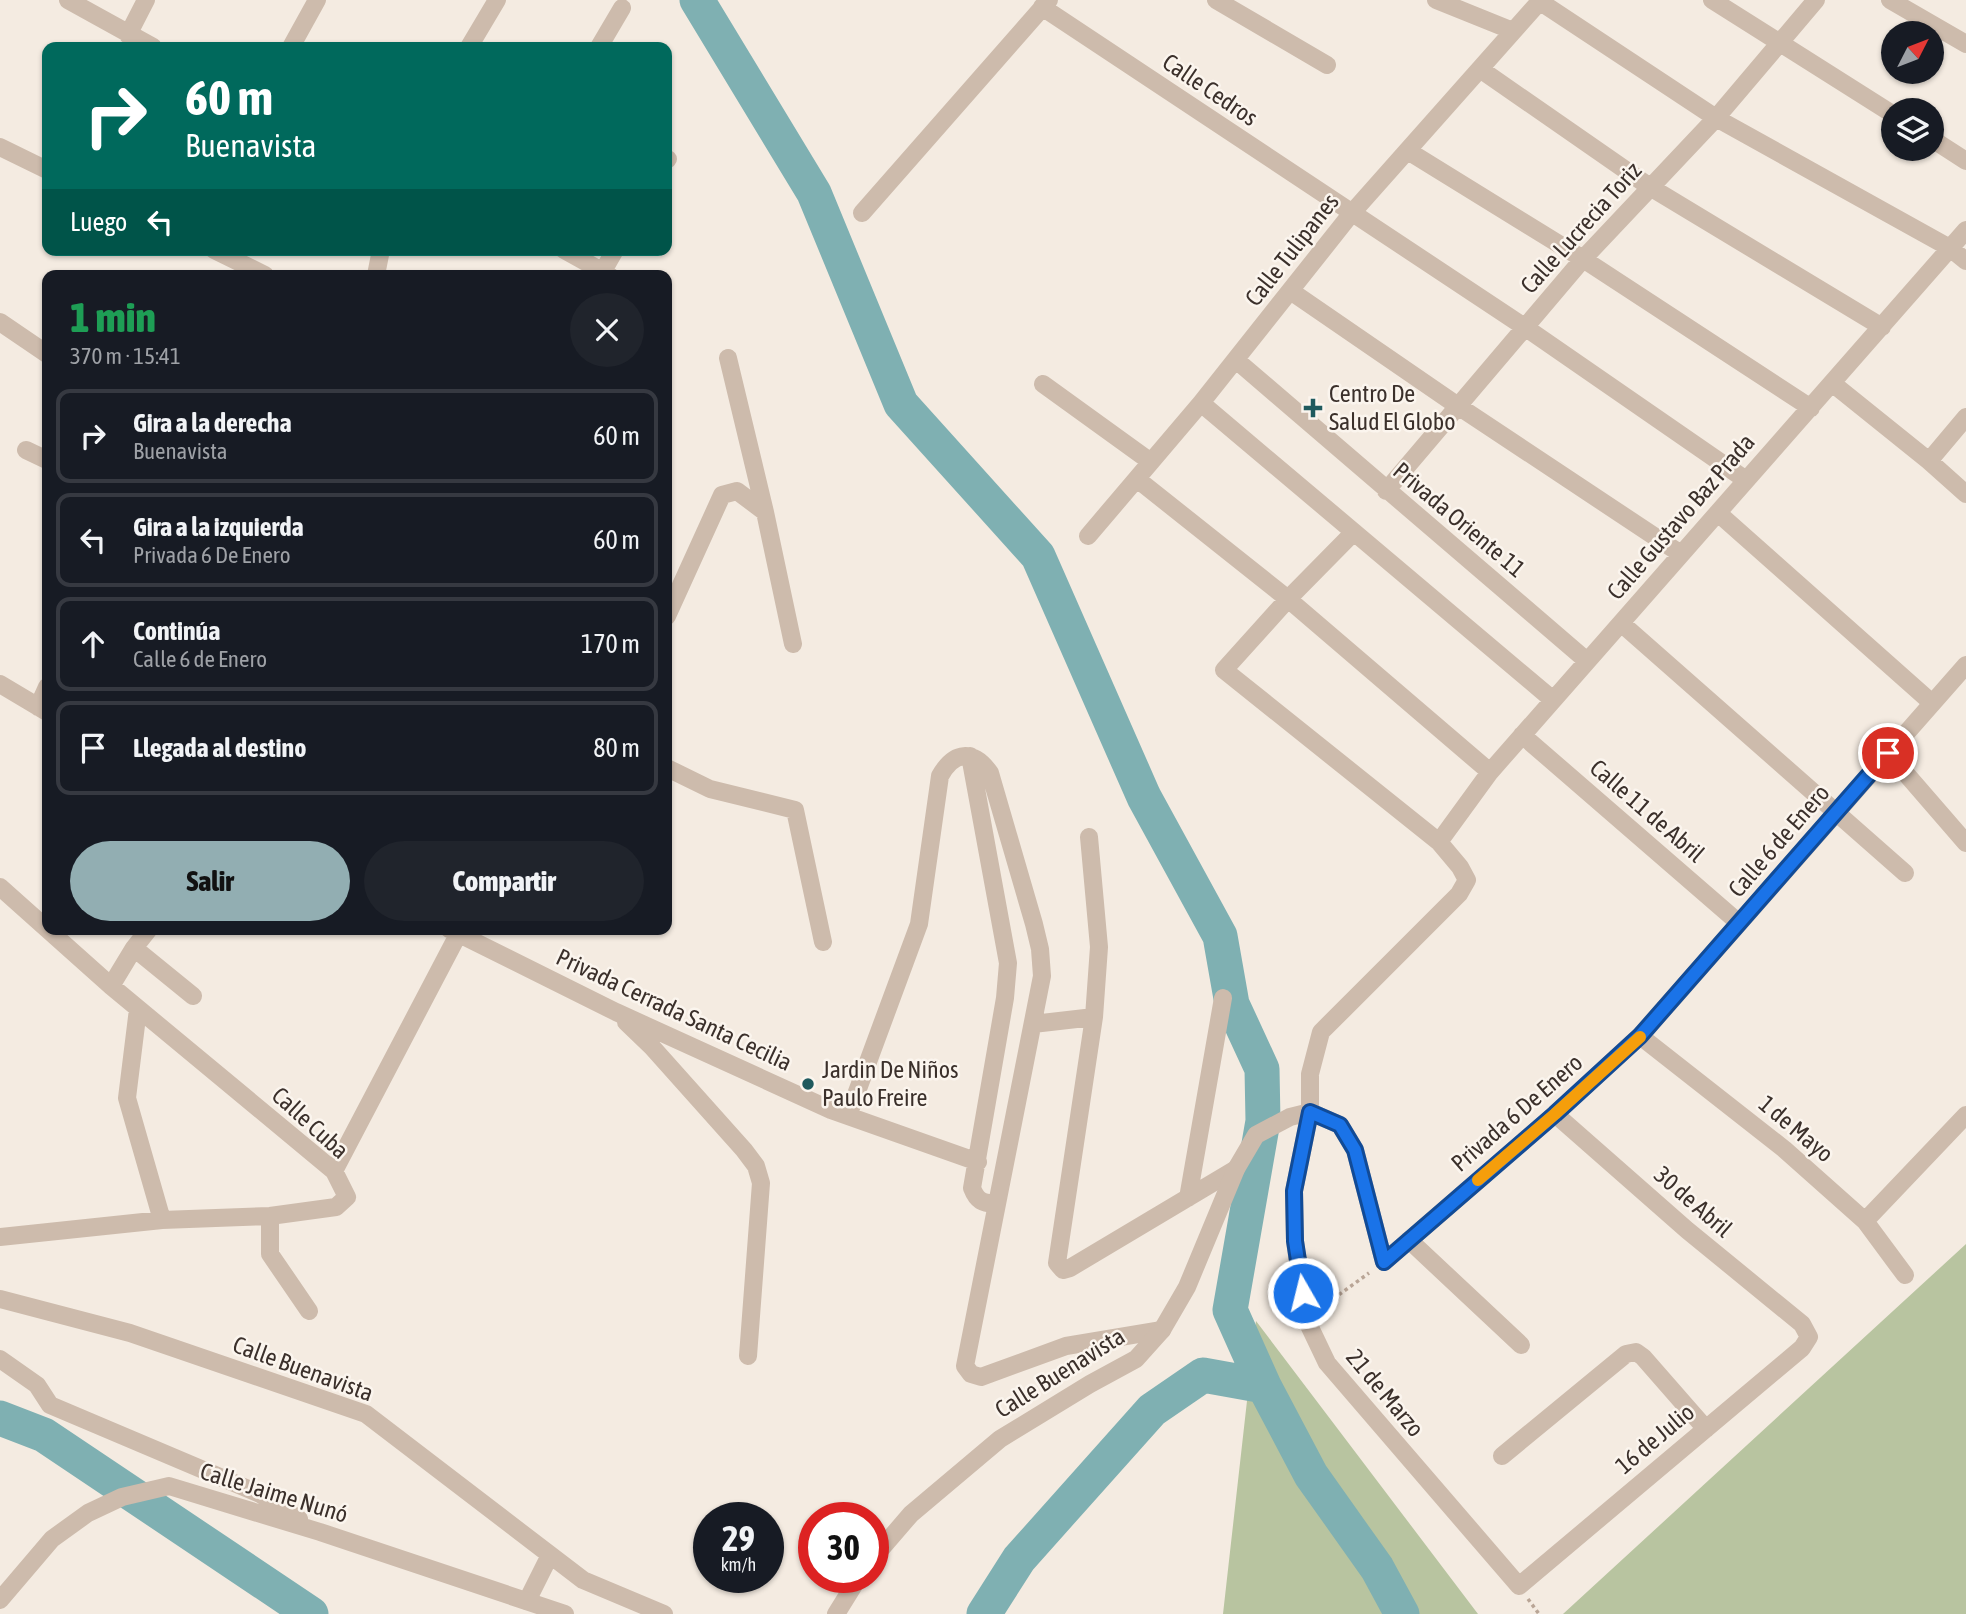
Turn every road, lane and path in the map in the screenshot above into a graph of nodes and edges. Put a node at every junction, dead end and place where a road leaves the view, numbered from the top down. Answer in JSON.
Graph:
{"nodes":[{"id":1,"x":68,"y":0,"type":"edge"},
{"id":2,"x":146,"y":0,"type":"edge"},
{"id":3,"x":317,"y":0,"type":"edge"},
{"id":4,"x":497,"y":0,"type":"edge"},
{"id":5,"x":1216,"y":0,"type":"edge"},
{"id":6,"x":1436,"y":0,"type":"edge"},
{"id":7,"x":1712,"y":0,"type":"edge"},
{"id":8,"x":1816,"y":0,"type":"edge"},
{"id":9,"x":1890,"y":0,"type":"edge"},
{"id":10,"x":1540,"y":1,"type":"edge"},
{"id":11,"x":1045,"y":4,"type":"edge"},
{"id":12,"x":622,"y":8,"type":"dead end"},
{"id":13,"x":1513,"y":31,"type":"junction"},
{"id":14,"x":128,"y":34,"type":"junction"},
{"id":15,"x":143,"y":42,"type":"edge"},
{"id":16,"x":294,"y":42,"type":"edge"},
{"id":17,"x":472,"y":42,"type":"edge"},
{"id":18,"x":602,"y":42,"type":"edge"},
{"id":19,"x":1780,"y":43,"type":"junction"},
{"id":20,"x":1966,"y":44,"type":"edge"},
{"id":21,"x":1327,"y":65,"type":"dead end"},
{"id":22,"x":1479,"y":69,"type":"junction"},
{"id":23,"x":1881,"y":107,"type":"edge"},
{"id":24,"x":1716,"y":118,"type":"junction"},
{"id":25,"x":1944,"y":147,"type":"edge"},
{"id":26,"x":0,"y":148,"type":"edge"},
{"id":27,"x":1408,"y":151,"type":"junction"},
{"id":28,"x":1966,"y":161,"type":"edge"},
{"id":29,"x":42,"y":168,"type":"edge"},
{"id":30,"x":1650,"y":187,"type":"junction"},
{"id":31,"x":862,"y":213,"type":"dead end"},
{"id":32,"x":1351,"y":214,"type":"junction"},
{"id":33,"x":1966,"y":230,"type":"edge"},
{"id":34,"x":1950,"y":248,"type":"junction"},
{"id":35,"x":226,"y":256,"type":"edge"},
{"id":36,"x":576,"y":256,"type":"edge"},
{"id":37,"x":1583,"y":259,"type":"junction"},
{"id":38,"x":1966,"y":261,"type":"edge"},
{"id":39,"x":255,"y":270,"type":"edge"},
{"id":40,"x":601,"y":270,"type":"edge"},
{"id":41,"x":1292,"y":292,"type":"junction"},
{"id":42,"x":0,"y":322,"type":"edge"},
{"id":43,"x":1882,"y":327,"type":"junction"},
{"id":44,"x":1526,"y":328,"type":"junction"},
{"id":45,"x":42,"y":351,"type":"edge"},
{"id":46,"x":728,"y":358,"type":"dead end"},
{"id":47,"x":1236,"y":360,"type":"junction"},
{"id":48,"x":1832,"y":383,"type":"junction"},
{"id":49,"x":1043,"y":384,"type":"dead end"},
{"id":50,"x":1201,"y":403,"type":"junction"},
{"id":51,"x":1458,"y":406,"type":"junction"},
{"id":52,"x":1811,"y":408,"type":"junction"},
{"id":53,"x":1966,"y":417,"type":"edge"},
{"id":54,"x":26,"y":450,"type":"dead end"},
{"id":55,"x":42,"y":458,"type":"edge"},
{"id":56,"x":1929,"y":461,"type":"junction"},
{"id":57,"x":1151,"y":462,"type":"junction"},
{"id":58,"x":1137,"y":478,"type":"junction"},
{"id":59,"x":1746,"y":480,"type":"junction"},
{"id":60,"x":1386,"y":491,"type":"junction"},
{"id":61,"x":1966,"y":494,"type":"edge"},
{"id":62,"x":765,"y":512,"type":"junction"},
{"id":63,"x":1718,"y":513,"type":"junction"},
{"id":64,"x":1354,"y":532,"type":"junction"},
{"id":65,"x":1088,"y":536,"type":"dead end"},
{"id":66,"x":1681,"y":554,"type":"junction"},
{"id":67,"x":1288,"y":599,"type":"junction"},
{"id":68,"x":672,"y":605,"type":"edge"},
{"id":69,"x":1621,"y":623,"type":"junction"},
{"id":70,"x":793,"y":645,"type":"dead end"},
{"id":71,"x":1587,"y":661,"type":"junction"},
{"id":72,"x":1966,"y":665,"type":"edge"},
{"id":73,"x":0,"y":684,"type":"edge"},
{"id":74,"x":1553,"y":700,"type":"junction"},
{"id":75,"x":1932,"y":703,"type":"junction"},
{"id":76,"x":42,"y":709,"type":"edge"},
{"id":77,"x":1522,"y":735,"type":"junction"},
{"id":78,"x":1888,"y":753,"type":"junction"},
{"id":79,"x":970,"y":756,"type":"junction"},
{"id":80,"x":672,"y":770,"type":"edge"},
{"id":81,"x":1490,"y":772,"type":"junction"},
{"id":82,"x":1836,"y":812,"type":"junction"},
{"id":83,"x":1089,"y":837,"type":"dead end"},
{"id":84,"x":1439,"y":842,"type":"junction"},
{"id":85,"x":1966,"y":843,"type":"edge"},
{"id":86,"x":1905,"y":873,"type":"dead end"},
{"id":87,"x":0,"y":887,"type":"edge"},
{"id":88,"x":1739,"y":923,"type":"junction"},
{"id":89,"x":42,"y":924,"type":"edge"},
{"id":90,"x":54,"y":935,"type":"edge"},
{"id":91,"x":144,"y":935,"type":"edge"},
{"id":92,"x":454,"y":935,"type":"edge"},
{"id":93,"x":464,"y":935,"type":"edge"},
{"id":94,"x":823,"y":942,"type":"dead end"},
{"id":95,"x":134,"y":948,"type":"junction"},
{"id":96,"x":111,"y":986,"type":"junction"},
{"id":97,"x":193,"y":996,"type":"dead end"},
{"id":98,"x":1223,"y":998,"type":"dead end"},
{"id":99,"x":138,"y":1009,"type":"junction"},
{"id":100,"x":615,"y":1012,"type":"junction"},
{"id":101,"x":1094,"y":1017,"type":"junction"},
{"id":102,"x":1033,"y":1024,"type":"junction"},
{"id":103,"x":1640,"y":1036,"type":"junction"},
{"id":104,"x":1310,"y":1112,"type":"junction"},
{"id":105,"x":840,"y":1113,"type":"junction"},
{"id":106,"x":1555,"y":1114,"type":"junction"},
{"id":107,"x":1966,"y":1115,"type":"edge"},
{"id":108,"x":978,"y":1162,"type":"junction"},
{"id":109,"x":1236,"y":1169,"type":"junction"},
{"id":110,"x":334,"y":1171,"type":"junction"},
{"id":111,"x":1188,"y":1198,"type":"junction"},
{"id":112,"x":996,"y":1204,"type":"junction"},
{"id":113,"x":270,"y":1216,"type":"junction"},
{"id":114,"x":162,"y":1220,"type":"junction"},
{"id":115,"x":1866,"y":1221,"type":"junction"},
{"id":116,"x":0,"y":1237,"type":"edge"},
{"id":117,"x":1409,"y":1240,"type":"junction"},
{"id":118,"x":1384,"y":1262,"type":"junction"},
{"id":119,"x":1905,"y":1275,"type":"dead end"},
{"id":120,"x":0,"y":1299,"type":"edge"},
{"id":121,"x":309,"y":1311,"type":"dead end"},
{"id":122,"x":1306,"y":1319,"type":"junction"},
{"id":123,"x":1802,"y":1324,"type":"joint"},
{"id":124,"x":1162,"y":1330,"type":"junction"},
{"id":125,"x":1521,"y":1345,"type":"dead end"},
{"id":126,"x":748,"y":1356,"type":"dead end"},
{"id":127,"x":0,"y":1359,"type":"edge"},
{"id":128,"x":1706,"y":1429,"type":"junction"},
{"id":129,"x":1502,"y":1456,"type":"dead end"},
{"id":130,"x":320,"y":1532,"type":"junction"},
{"id":131,"x":889,"y":1539,"type":"edge"},
{"id":132,"x":550,"y":1555,"type":"junction"},
{"id":133,"x":1519,"y":1586,"type":"joint"},
{"id":134,"x":849,"y":1593,"type":"edge"},
{"id":135,"x":0,"y":1601,"type":"edge"},
{"id":136,"x":527,"y":1601,"type":"junction"},
{"id":137,"x":565,"y":1614,"type":"edge"},
{"id":138,"x":664,"y":1614,"type":"edge"},
{"id":139,"x":836,"y":1614,"type":"edge"}],
"edges":[{"from":1,"to":14,"type":"street"},
{"from":2,"to":14,"type":"street"},
{"from":3,"to":16,"type":"street"},
{"from":4,"to":17,"type":"street"},
{"from":5,"to":21,"type":"street"},
{"from":6,"to":13,"type":"street"},
{"from":7,"to":19,"type":"street"},
{"from":8,"to":19,"type":"street","name":"Calle Lucrecia Toriz"},
{"from":9,"to":20,"type":"street"},
{"from":10,"to":13,"type":"street","name":"Calle Tulipanes"},
{"from":10,"to":24,"type":"street"},
{"from":11,"to":31,"type":"street"},
{"from":11,"to":32,"type":"street","name":"Calle Cedros"},
{"from":12,"to":18,"type":"street"},
{"from":13,"to":22,"type":"street","name":"Calle Tulipanes"},
{"from":14,"to":15,"type":"street"},
{"from":19,"to":23,"type":"street"},
{"from":19,"to":24,"type":"street","name":"Calle Lucrecia Toriz"},
{"from":22,"to":27,"type":"street","name":"Calle Tulipanes"},
{"from":22,"to":30,"type":"street"},
{"from":24,"to":30,"type":"street","name":"Calle Lucrecia Toriz"},
{"from":24,"to":34,"type":"street"},
{"from":25,"to":28,"type":"street"},
{"from":26,"to":29,"type":"street"},
{"from":27,"to":32,"type":"street","name":"Calle Tulipanes"},
{"from":27,"to":37,"type":"street"},
{"from":30,"to":37,"type":"street","name":"Calle Lucrecia Toriz"},
{"from":30,"to":43,"type":"street"},
{"from":32,"to":41,"type":"street","name":"Calle Tulipanes"},
{"from":32,"to":44,"type":"street","name":"Calle Cedros"},
{"from":33,"to":34,"type":"street","name":"Calle Gustavo Baz Prada"},
{"from":34,"to":38,"type":"street"},
{"from":34,"to":43,"type":"street","name":"Calle Gustavo Baz Prada"},
{"from":35,"to":39,"type":"street"},
{"from":36,"to":40,"type":"street"},
{"from":37,"to":44,"type":"street","name":"Calle Lucrecia Toriz"},
{"from":37,"to":52,"type":"street"},
{"from":41,"to":47,"type":"street","name":"Calle Tulipanes"},
{"from":41,"to":51,"type":"street"},
{"from":42,"to":45,"type":"street"},
{"from":43,"to":48,"type":"street","name":"Calle Gustavo Baz Prada"},
{"from":44,"to":51,"type":"street","name":"Calle Lucrecia Toriz"},
{"from":44,"to":59,"type":"street","name":"Calle Cedros"},
{"from":46,"to":62,"type":"street"},
{"from":47,"to":50,"type":"street","name":"Calle Tulipanes"},
{"from":47,"to":60,"type":"street","name":"Privada Oriente 11"},
{"from":48,"to":52,"type":"street","name":"Calle Gustavo Baz Prada"},
{"from":48,"to":56,"type":"street"},
{"from":49,"to":57,"type":"street"},
{"from":50,"to":57,"type":"street","name":"Calle Tulipanes"},
{"from":50,"to":64,"type":"street"},
{"from":51,"to":60,"type":"street","name":"Calle Lucrecia Toriz"},
{"from":51,"to":66,"type":"street"},
{"from":52,"to":59,"type":"street","name":"Calle Gustavo Baz Prada"},
{"from":53,"to":56,"type":"street"},
{"from":54,"to":55,"type":"street"},
{"from":56,"to":61,"type":"street"},
{"from":57,"to":58,"type":"street","name":"Calle Tulipanes"},
{"from":58,"to":65,"type":"street","name":"Calle Tulipanes"},
{"from":58,"to":67,"type":"street"},
{"from":59,"to":63,"type":"street","name":"Calle Gustavo Baz Prada"},
{"from":60,"to":71,"type":"street","name":"Privada Oriente 11"},
{"from":62,"to":68,"type":"street"},
{"from":62,"to":70,"type":"street"},
{"from":63,"to":66,"type":"street","name":"Calle Gustavo Baz Prada"},
{"from":63,"to":75,"type":"street"},
{"from":64,"to":67,"type":"street"},
{"from":64,"to":74,"type":"street"},
{"from":66,"to":69,"type":"street","name":"Calle Gustavo Baz Prada"},
{"from":67,"to":81,"type":"street"},
{"from":67,"to":84,"type":"street"},
{"from":69,"to":71,"type":"street","name":"Calle Gustavo Baz Prada"},
{"from":69,"to":82,"type":"street"},
{"from":71,"to":74,"type":"street","name":"Calle Gustavo Baz Prada"},
{"from":72,"to":75,"type":"street","name":"Calle 6 de Enero"},
{"from":73,"to":76,"type":"street"},
{"from":74,"to":77,"type":"street","name":"Calle Gustavo Baz Prada"},
{"from":75,"to":78,"type":"street","name":"Calle 6 de Enero"},
{"from":77,"to":81,"type":"street","name":"Calle Gustavo Baz Prada"},
{"from":77,"to":88,"type":"street","name":"Calle 11 de Abril"},
{"from":78,"to":82,"type":"street","name":"Calle 6 de Enero"},
{"from":78,"to":85,"type":"street"},
{"from":79,"to":102,"type":"street"},
{"from":79,"to":105,"type":"street"},
{"from":79,"to":108,"type":"street"},
{"from":80,"to":94,"type":"street"},
{"from":81,"to":84,"type":"street","name":"Calle Gustavo Baz Prada"},
{"from":82,"to":86,"type":"street"},
{"from":82,"to":88,"type":"street","name":"Calle 6 de Enero"},
{"from":83,"to":101,"type":"street"},
{"from":84,"to":104,"type":"street"},
{"from":87,"to":89,"type":"street","name":"Calle Cuba"},
{"from":88,"to":103,"type":"street","name":"Privada 6 De Enero"},
{"from":90,"to":96,"type":"street","name":"Calle Cuba"},
{"from":91,"to":95,"type":"street"},
{"from":92,"to":110,"type":"street"},
{"from":93,"to":100,"type":"street","name":"Privada Cerrada Santa Cecilia"},
{"from":95,"to":96,"type":"street"},
{"from":95,"to":97,"type":"street"},
{"from":96,"to":99,"type":"street","name":"Calle Cuba"},
{"from":98,"to":111,"type":"street"},
{"from":99,"to":110,"type":"street","name":"Calle Cuba"},
{"from":99,"to":114,"type":"street"},
{"from":100,"to":105,"type":"street","name":"Privada Cerrada Santa Cecilia"},
{"from":100,"to":126,"type":"street"},
{"from":101,"to":102,"type":"street"},
{"from":101,"to":111,"type":"street"},
{"from":102,"to":112,"type":"street"},
{"from":103,"to":106,"type":"street","name":"Privada 6 De Enero"},
{"from":103,"to":115,"type":"street","name":"1 de Mayo"},
{"from":104,"to":109,"type":"street","name":"Calle Buenavista"},
{"from":104,"to":118,"type":"street"},
{"from":104,"to":122,"type":"street","name":"21 de Marzo"},
{"from":105,"to":108,"type":"street","name":"Privada Cerrada Santa Cecilia"},
{"from":106,"to":117,"type":"street","name":"Privada 6 De Enero"},
{"from":106,"to":123,"type":"street","name":"30 de Abril"},
{"from":107,"to":115,"type":"street"},
{"from":108,"to":112,"type":"street"},
{"from":109,"to":111,"type":"street"},
{"from":109,"to":124,"type":"street","name":"Calle Buenavista"},
{"from":110,"to":113,"type":"street","name":"Calle Cuba"},
{"from":112,"to":124,"type":"street"},
{"from":113,"to":114,"type":"street","name":"Calle Cuba"},
{"from":113,"to":121,"type":"street"},
{"from":114,"to":116,"type":"street","name":"Calle Cuba"},
{"from":115,"to":119,"type":"street","name":"1 de Mayo"},
{"from":117,"to":118,"type":"street","name":"Privada 6 De Enero"},
{"from":117,"to":125,"type":"street"},
{"from":118,"to":122,"type":"path"},
{"from":120,"to":132,"type":"street","name":"Calle Buenavista"},
{"from":122,"to":133,"type":"street","name":"21 de Marzo"},
{"from":123,"to":128,"type":"street","name":"16 de Julio"},
{"from":124,"to":131,"type":"street","name":"Calle Buenavista"},
{"from":127,"to":130,"type":"street"},
{"from":128,"to":129,"type":"street"},
{"from":128,"to":133,"type":"street","name":"16 de Julio"},
{"from":130,"to":135,"type":"street","name":"Calle Jaime Nunó"},
{"from":130,"to":136,"type":"street","name":"Calle Jaime Nunó"},
{"from":132,"to":136,"type":"street"},
{"from":132,"to":138,"type":"street","name":"Calle Buenavista"},
{"from":134,"to":139,"type":"street"},
{"from":136,"to":137,"type":"street","name":"Calle Jaime Nunó"}]}
